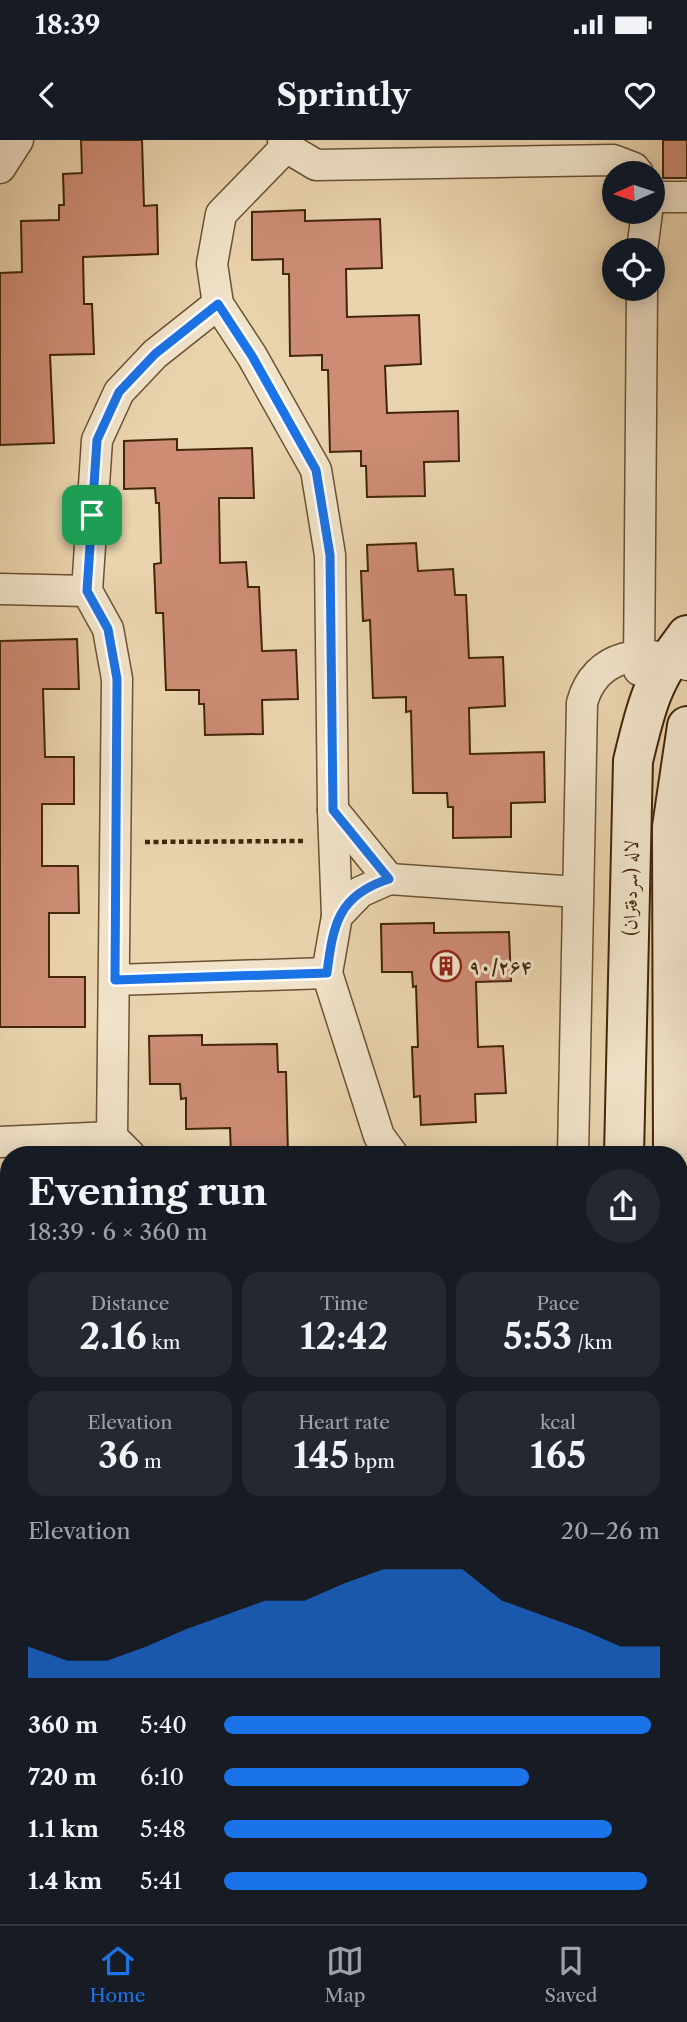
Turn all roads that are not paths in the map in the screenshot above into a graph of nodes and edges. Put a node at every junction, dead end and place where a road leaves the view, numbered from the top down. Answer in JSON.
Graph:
{"nodes":[{"id":1,"x":18,"y":140,"type":"edge"},
{"id":2,"x":285,"y":144,"type":"edge"},
{"id":3,"x":616,"y":161,"type":"edge"},
{"id":4,"x":0,"y":168,"type":"edge"},
{"id":5,"x":665,"y":188,"type":"edge"},
{"id":6,"x":687,"y":188,"type":"edge"},
{"id":7,"x":665,"y":197,"type":"edge"},
{"id":8,"x":687,"y":197,"type":"edge"},
{"id":9,"x":643,"y":301,"type":"edge"},
{"id":10,"x":218,"y":304,"type":"junction"},
{"id":11,"x":0,"y":589,"type":"edge"},
{"id":12,"x":87,"y":591,"type":"junction"},
{"id":13,"x":671,"y":652,"type":"edge"},
{"id":14,"x":687,"y":726,"type":"edge"},
{"id":15,"x":333,"y":810,"type":"junction"},
{"id":16,"x":389,"y":879,"type":"junction"},
{"id":17,"x":577,"y":892,"type":"junction"},
{"id":18,"x":337,"y":916,"type":"junction"},
{"id":19,"x":327,"y":973,"type":"junction"},
{"id":20,"x":115,"y":980,"type":"junction"},
{"id":21,"x":0,"y":1142,"type":"edge"},
{"id":22,"x":121,"y":1146,"type":"edge"},
{"id":23,"x":386,"y":1146,"type":"edge"},
{"id":24,"x":573,"y":1146,"type":"edge"},
{"id":25,"x":624,"y":1146,"type":"edge"},
{"id":26,"x":673,"y":1146,"type":"edge"}],
"edges":[{"from":1,"to":4,"type":"street"},
{"from":2,"to":3,"type":"street"},
{"from":2,"to":10,"type":"street"},
{"from":5,"to":6,"type":"street"},
{"from":7,"to":8,"type":"street"},
{"from":9,"to":13,"type":"street"},
{"from":10,"to":12,"type":"street"},
{"from":10,"to":15,"type":"street"},
{"from":11,"to":12,"type":"street"},
{"from":12,"to":20,"type":"street"},
{"from":13,"to":17,"type":"street"},
{"from":13,"to":25,"type":"street","name":"لاله (سردفتران)"},
{"from":14,"to":26,"type":"street"},
{"from":15,"to":16,"type":"street"},
{"from":15,"to":18,"type":"street"},
{"from":16,"to":17,"type":"street"},
{"from":16,"to":18,"type":"street"},
{"from":17,"to":24,"type":"street"},
{"from":18,"to":19,"type":"street"},
{"from":19,"to":20,"type":"street"},
{"from":19,"to":23,"type":"street"},
{"from":20,"to":22,"type":"street"},
{"from":21,"to":22,"type":"street"}]}
